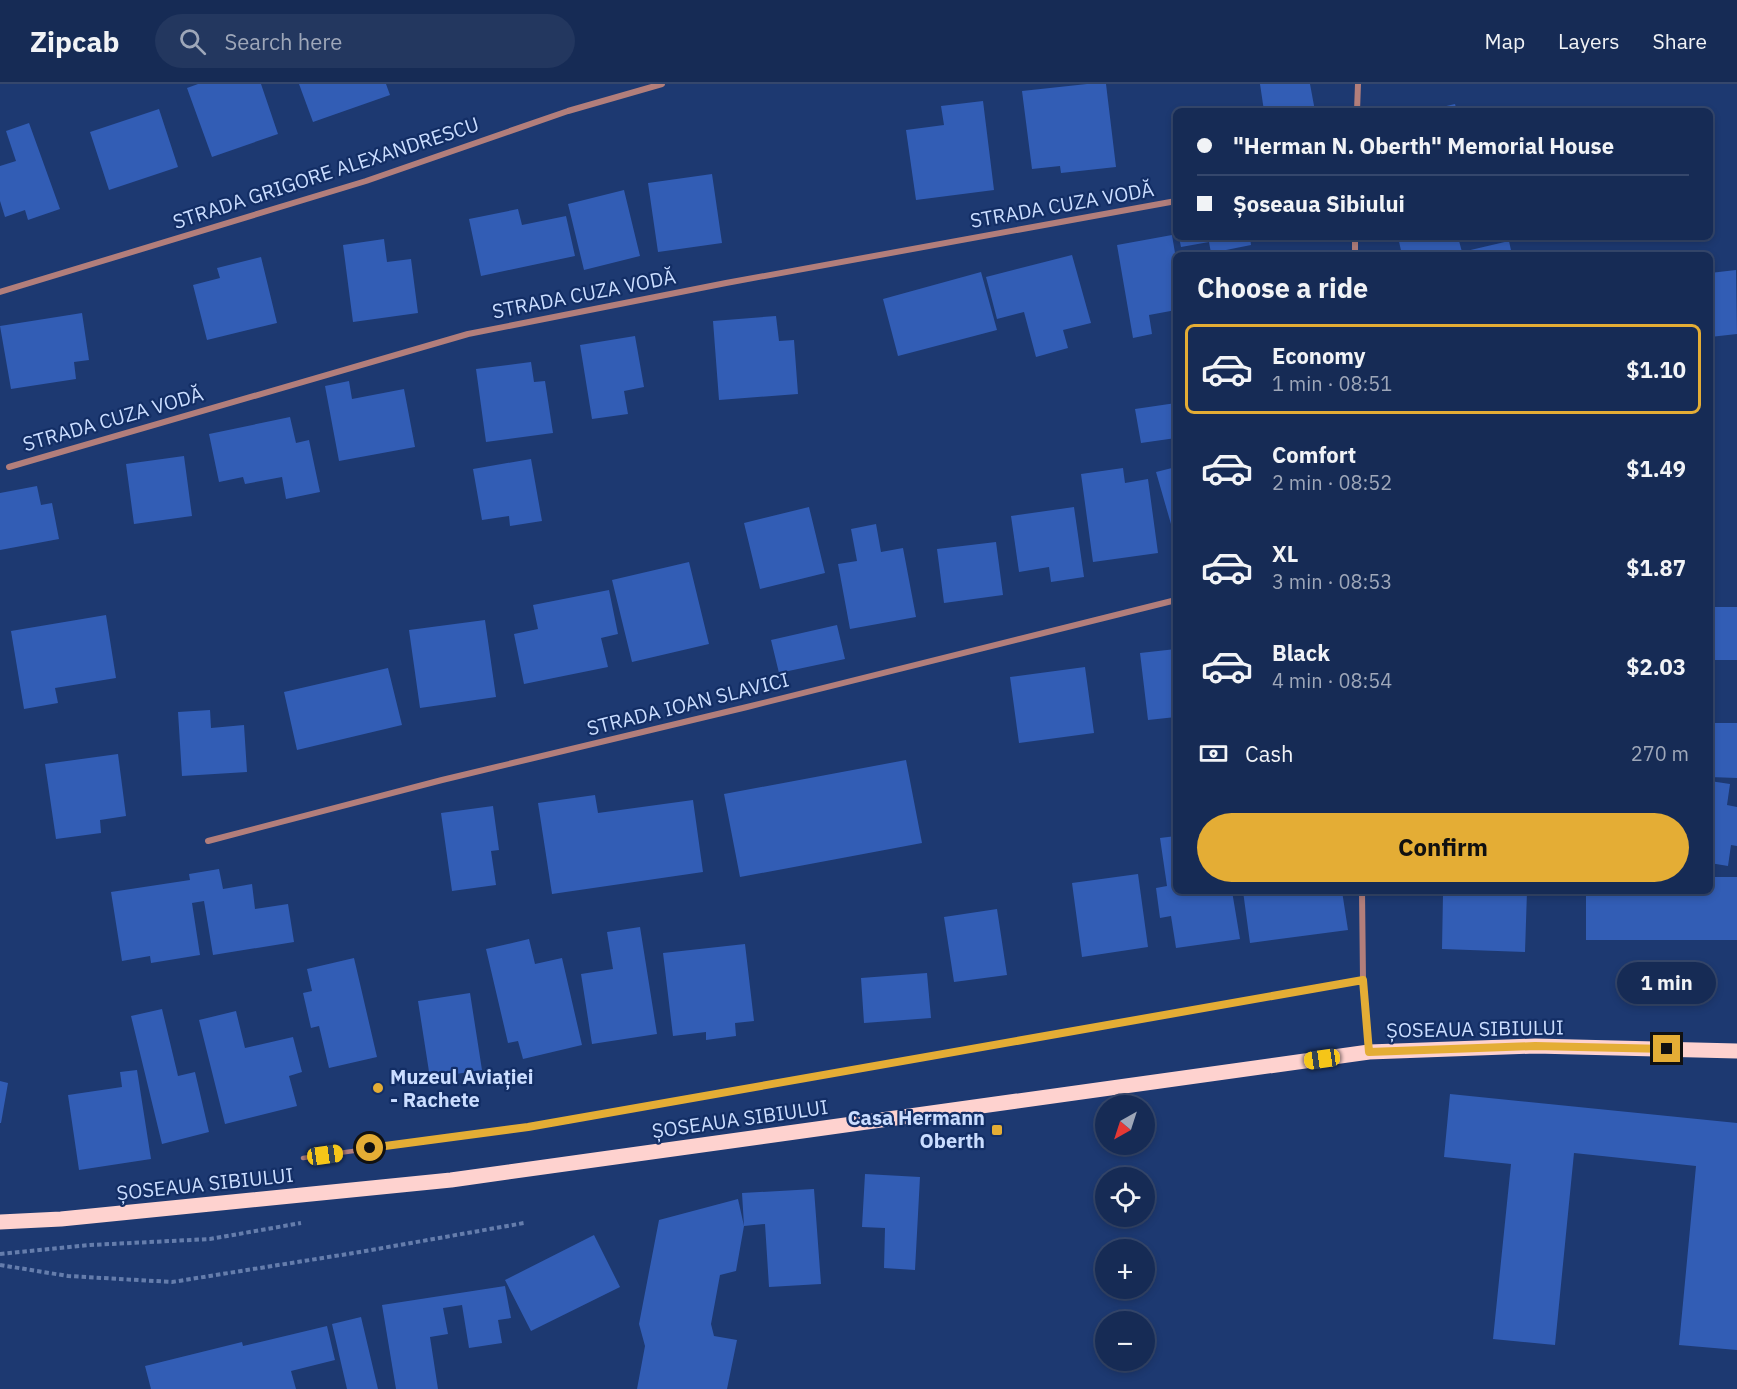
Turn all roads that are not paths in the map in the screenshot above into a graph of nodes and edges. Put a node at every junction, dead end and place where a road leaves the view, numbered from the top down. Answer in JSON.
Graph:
{"nodes":[{"id":1,"x":662,"y":84,"type":"edge"},
{"id":2,"x":1358,"y":84,"type":"edge"},
{"id":3,"x":1357,"y":108,"type":"edge"},
{"id":4,"x":1173,"y":202,"type":"edge"},
{"id":5,"x":0,"y":292,"type":"edge"},
{"id":6,"x":9,"y":467,"type":"dead end"},
{"id":7,"x":1173,"y":601,"type":"edge"},
{"id":8,"x":208,"y":841,"type":"dead end"},
{"id":9,"x":1362,"y":894,"type":"edge"},
{"id":10,"x":1363,"y":980,"type":"junction"},
{"id":11,"x":1737,"y":1051,"type":"edge"},
{"id":12,"x":1369,"y":1052,"type":"junction"},
{"id":13,"x":303,"y":1158,"type":"dead end"},
{"id":14,"x":0,"y":1222,"type":"edge"}],
"edges":[{"from":1,"to":5,"type":"street","name":"STRADA GRIGORE ALEXANDRESCU"},
{"from":2,"to":3,"type":"street"},
{"from":4,"to":6,"type":"street","name":"STRADA CUZA VODĂ"},
{"from":7,"to":8,"type":"street","name":"STRADA IOAN SLAVICI"},
{"from":9,"to":10,"type":"street"},
{"from":10,"to":12,"type":"street"},
{"from":10,"to":13,"type":"lane"},
{"from":11,"to":12,"type":"main road","name":"ȘOSEAUA SIBIULUI"},
{"from":12,"to":14,"type":"main road","name":"ȘOSEAUA SIBIULUI"}]}
